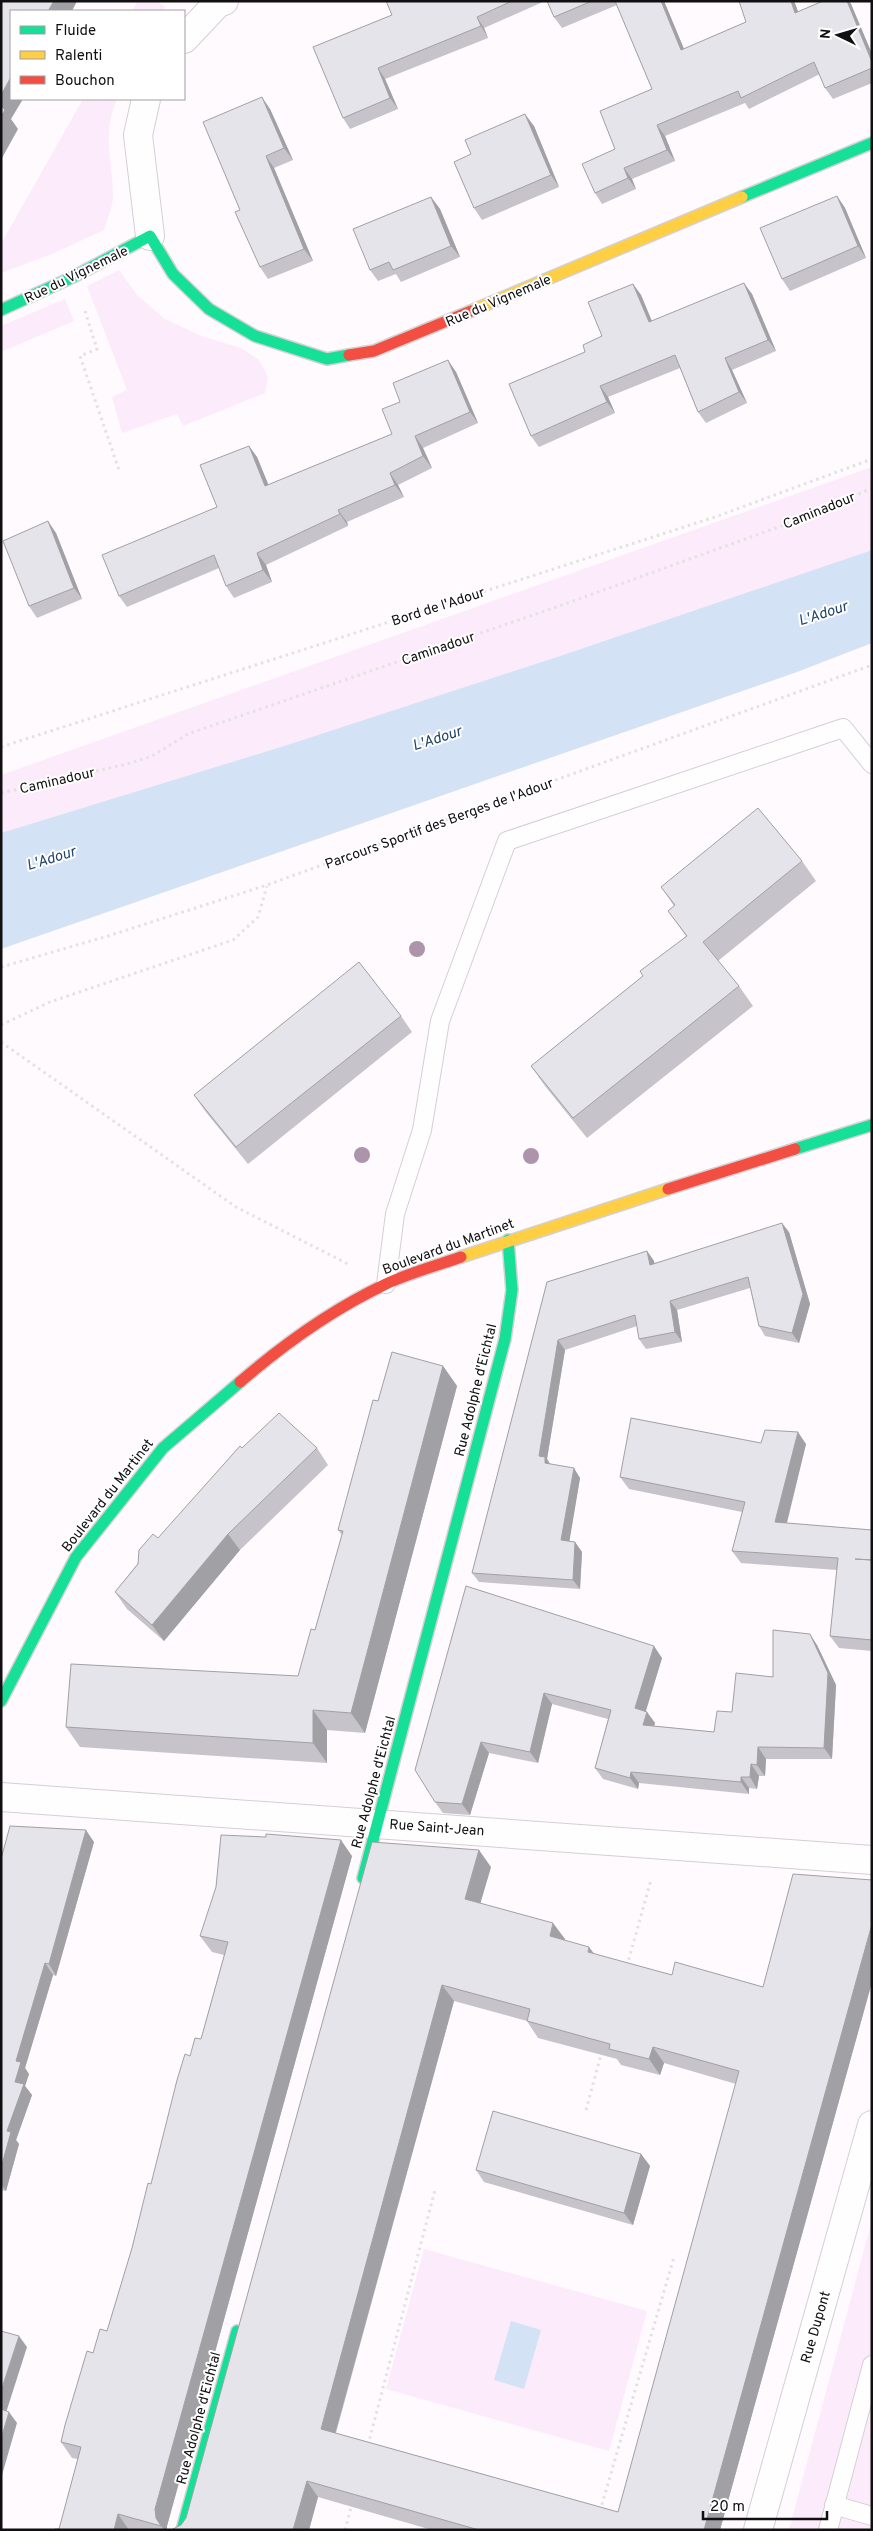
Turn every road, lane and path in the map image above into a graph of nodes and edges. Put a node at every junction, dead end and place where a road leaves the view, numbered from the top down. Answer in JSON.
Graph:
{"nodes":[{"id":1,"x":219,"y":2,"type":"edge"},
{"id":2,"x":185,"y":39,"type":"edge"},
{"id":3,"x":146,"y":100,"type":"edge"},
{"id":4,"x":872,"y":143,"type":"edge"},
{"id":5,"x":150,"y":236,"type":"junction"},
{"id":6,"x":73,"y":277,"type":"junction"},
{"id":7,"x":1,"y":310,"type":"edge"},
{"id":8,"x":872,"y":459,"type":"edge"},
{"id":9,"x":119,"y":470,"type":"dead end"},
{"id":10,"x":872,"y":488,"type":"edge"},
{"id":11,"x":872,"y":665,"type":"edge"},
{"id":12,"x":1,"y":747,"type":"edge"},
{"id":13,"x":872,"y":764,"type":"edge"},
{"id":14,"x":1,"y":793,"type":"edge"},
{"id":15,"x":267,"y":885,"type":"junction"},
{"id":16,"x":1,"y":967,"type":"edge"},
{"id":17,"x":1,"y":1025,"type":"edge"},
{"id":18,"x":1,"y":1042,"type":"edge"},
{"id":19,"x":872,"y":1125,"type":"edge"},
{"id":20,"x":508,"y":1240,"type":"junction"},
{"id":21,"x":386,"y":1284,"type":"junction"},
{"id":22,"x":1,"y":1701,"type":"edge"},
{"id":23,"x":1,"y":1797,"type":"edge"},
{"id":24,"x":378,"y":1822,"type":"junction"},
{"id":25,"x":661,"y":1844,"type":"junction"},
{"id":26,"x":872,"y":1860,"type":"edge"},
{"id":27,"x":360,"y":1887,"type":"edge"},
{"id":28,"x":626,"y":1967,"type":"edge"},
{"id":29,"x":605,"y":2043,"type":"edge"},
{"id":30,"x":586,"y":2110,"type":"dead end"},
{"id":31,"x":872,"y":2125,"type":"edge"},
{"id":32,"x":435,"y":2190,"type":"dead end"},
{"id":33,"x":674,"y":2257,"type":"dead end"},
{"id":34,"x":241,"y":2319,"type":"edge"},
{"id":35,"x":872,"y":2365,"type":"edge"},
{"id":36,"x":365,"y":2454,"type":"edge"},
{"id":37,"x":353,"y":2501,"type":"edge"},
{"id":38,"x":834,"y":2505,"type":"junction"},
{"id":39,"x":872,"y":2516,"type":"edge"},
{"id":40,"x":597,"y":2520,"type":"edge"},
{"id":41,"x":182,"y":2530,"type":"edge"},
{"id":42,"x":345,"y":2530,"type":"edge"},
{"id":43,"x":758,"y":2530,"type":"edge"},
{"id":44,"x":828,"y":2530,"type":"edge"}],
"edges":[{"from":1,"to":2,"type":"street"},
{"from":3,"to":5,"type":"street","name":"Rue du Vignemale"},
{"from":4,"to":5,"type":"street","name":"Rue du Vignemale"},
{"from":5,"to":6,"type":"street","name":"Rue du Vignemale"},
{"from":6,"to":7,"type":"street","name":"Rue du Vignemale"},
{"from":6,"to":9,"type":"path"},
{"from":8,"to":12,"type":"path","name":"Bord de l'Adour"},
{"from":10,"to":14,"type":"path","name":"Caminadour"},
{"from":11,"to":15,"type":"path","name":"Parcours Sportif des Berges de l'Adour"},
{"from":13,"to":21,"type":"lane"},
{"from":15,"to":16,"type":"path","name":"Parcours Sportif des Berges de l'Adour"},
{"from":15,"to":17,"type":"path"},
{"from":18,"to":21,"type":"path"},
{"from":19,"to":20,"type":"street","name":"Boulevard du Martinet"},
{"from":20,"to":21,"type":"street","name":"Boulevard du Martinet"},
{"from":20,"to":24,"type":"street","name":"Rue Adolphe d'Eichtal"},
{"from":21,"to":22,"type":"street","name":"Boulevard du Martinet"},
{"from":23,"to":24,"type":"street","name":"Rue Saint-Jean"},
{"from":24,"to":25,"type":"street","name":"Rue Saint-Jean"},
{"from":24,"to":27,"type":"street","name":"Rue Adolphe d'Eichtal"},
{"from":25,"to":26,"type":"street","name":"Rue Saint-Jean"},
{"from":25,"to":28,"type":"path"},
{"from":29,"to":30,"type":"path"},
{"from":31,"to":43,"type":"street","name":"Rue Dupont"},
{"from":32,"to":36,"type":"path"},
{"from":33,"to":40,"type":"path"},
{"from":34,"to":41,"type":"street","name":"Rue Adolphe d'Eichtal"},
{"from":35,"to":38,"type":"lane"},
{"from":37,"to":42,"type":"path"},
{"from":38,"to":39,"type":"lane"},
{"from":38,"to":44,"type":"lane"}]}
